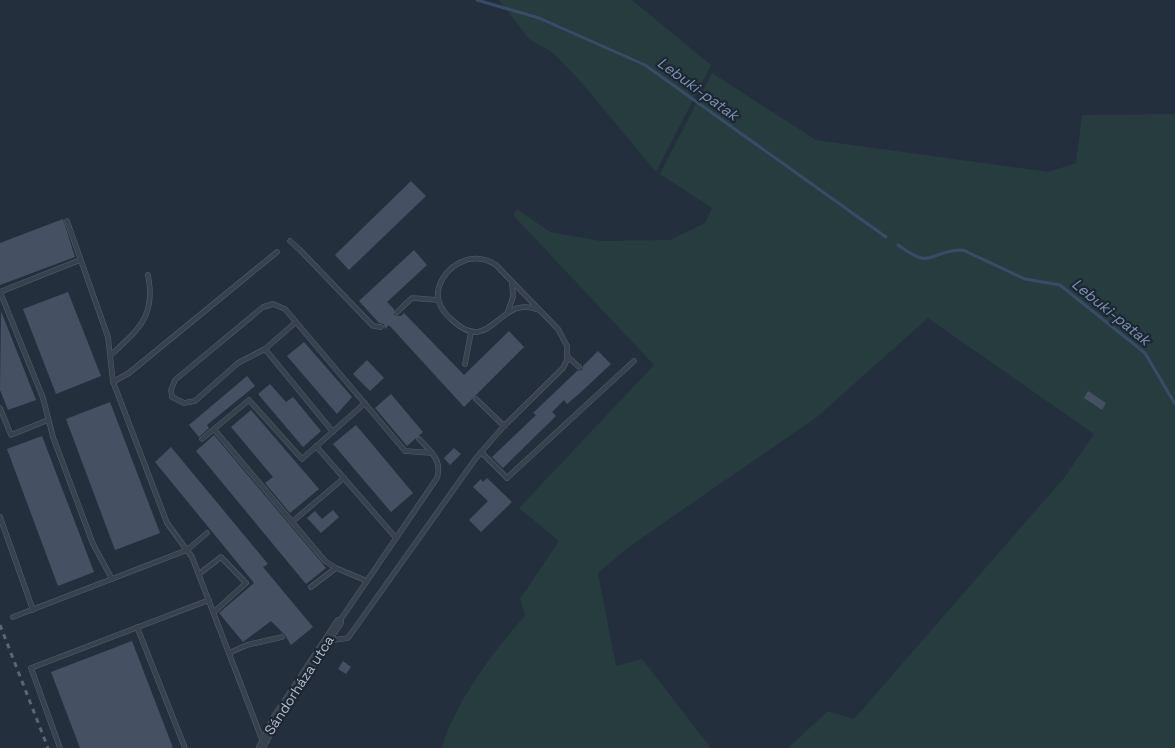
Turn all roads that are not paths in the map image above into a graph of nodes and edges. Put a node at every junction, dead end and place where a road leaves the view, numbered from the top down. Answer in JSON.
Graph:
{"nodes":[{"id":1,"x":67,"y":221,"type":"dead end"},
{"id":2,"x":290,"y":241,"type":"dead end"},
{"id":3,"x":277,"y":252,"type":"dead end"},
{"id":4,"x":80,"y":260,"type":"junction"},
{"id":5,"x":148,"y":275,"type":"dead end"},
{"id":6,"x":511,"y":281,"type":"junction"},
{"id":7,"x":0,"y":292,"type":"edge"},
{"id":8,"x":438,"y":300,"type":"junction"},
{"id":9,"x":539,"y":310,"type":"junction"},
{"id":10,"x":397,"y":312,"type":"dead end"},
{"id":11,"x":507,"y":312,"type":"junction"},
{"id":12,"x":296,"y":322,"type":"junction"},
{"id":13,"x":381,"y":327,"type":"dead end"},
{"id":14,"x":471,"y":332,"type":"junction"},
{"id":15,"x":265,"y":349,"type":"junction"},
{"id":16,"x":111,"y":355,"type":"junction"},
{"id":17,"x":568,"y":356,"type":"junction"},
{"id":18,"x":634,"y":361,"type":"dead end"},
{"id":19,"x":465,"y":364,"type":"dead end"},
{"id":20,"x":579,"y":366,"type":"dead end"},
{"id":21,"x":113,"y":382,"type":"junction"},
{"id":22,"x":476,"y":399,"type":"dead end"},
{"id":23,"x":365,"y":403,"type":"junction"},
{"id":24,"x":0,"y":408,"type":"edge"},
{"id":25,"x":48,"y":420,"type":"junction"},
{"id":26,"x":504,"y":426,"type":"junction"},
{"id":27,"x":214,"y":429,"type":"junction"},
{"id":28,"x":332,"y":432,"type":"junction"},
{"id":29,"x":202,"y":439,"type":"dead end"},
{"id":30,"x":419,"y":439,"type":"dead end"},
{"id":31,"x":316,"y":446,"type":"junction"},
{"id":32,"x":481,"y":452,"type":"junction"},
{"id":33,"x":432,"y":453,"type":"junction"},
{"id":34,"x":344,"y":478,"type":"junction"},
{"id":35,"x":0,"y":518,"type":"edge"},
{"id":36,"x":292,"y":522,"type":"junction"},
{"id":37,"x":207,"y":533,"type":"dead end"},
{"id":38,"x":396,"y":538,"type":"junction"},
{"id":39,"x":187,"y":550,"type":"junction"},
{"id":40,"x":336,"y":568,"type":"junction"},
{"id":41,"x":199,"y":574,"type":"junction"},
{"id":42,"x":112,"y":579,"type":"junction"},
{"id":43,"x":367,"y":580,"type":"junction"},
{"id":44,"x":311,"y":587,"type":"dead end"},
{"id":45,"x":209,"y":600,"type":"junction"},
{"id":46,"x":33,"y":610,"type":"junction"},
{"id":47,"x":214,"y":612,"type":"junction"},
{"id":48,"x":14,"y":617,"type":"dead end"},
{"id":49,"x":339,"y":622,"type":"joint"},
{"id":50,"x":137,"y":628,"type":"junction"},
{"id":51,"x":282,"y":637,"type":"dead end"},
{"id":52,"x":327,"y":641,"type":"junction"},
{"id":53,"x":229,"y":652,"type":"junction"},
{"id":54,"x":262,"y":745,"type":"edge"},
{"id":55,"x":60,"y":748,"type":"edge"},
{"id":56,"x":185,"y":748,"type":"edge"}],
"edges":[{"from":1,"to":4,"type":"lane"},
{"from":2,"to":13,"type":"lane"},
{"from":3,"to":21,"type":"lane"},
{"from":4,"to":7,"type":"lane"},
{"from":4,"to":16,"type":"lane"},
{"from":5,"to":16,"type":"lane"},
{"from":6,"to":8,"type":"lane"},
{"from":6,"to":9,"type":"lane"},
{"from":6,"to":11,"type":"lane"},
{"from":7,"to":25,"type":"lane"},
{"from":8,"to":10,"type":"lane"},
{"from":8,"to":14,"type":"lane"},
{"from":9,"to":11,"type":"lane"},
{"from":9,"to":17,"type":"lane"},
{"from":11,"to":14,"type":"lane"},
{"from":12,"to":15,"type":"lane"},
{"from":12,"to":15,"type":"lane"},
{"from":12,"to":23,"type":"lane"},
{"from":14,"to":19,"type":"lane"},
{"from":15,"to":28,"type":"lane"},
{"from":16,"to":21,"type":"lane"},
{"from":17,"to":20,"type":"lane"},
{"from":17,"to":26,"type":"lane"},
{"from":18,"to":32,"type":"lane"},
{"from":21,"to":39,"type":"lane"},
{"from":22,"to":26,"type":"lane"},
{"from":23,"to":28,"type":"lane"},
{"from":23,"to":33,"type":"lane"},
{"from":24,"to":25,"type":"lane"},
{"from":25,"to":42,"type":"lane"},
{"from":26,"to":32,"type":"lane"},
{"from":27,"to":29,"type":"lane"},
{"from":27,"to":31,"type":"lane"},
{"from":27,"to":36,"type":"lane"},
{"from":28,"to":31,"type":"lane"},
{"from":30,"to":33,"type":"lane"},
{"from":31,"to":34,"type":"lane"},
{"from":32,"to":52,"type":"lane"},
{"from":33,"to":38,"type":"lane"},
{"from":34,"to":36,"type":"lane"},
{"from":34,"to":38,"type":"lane"},
{"from":35,"to":46,"type":"lane"},
{"from":36,"to":40,"type":"lane"},
{"from":37,"to":39,"type":"lane"},
{"from":38,"to":43,"type":"lane"},
{"from":39,"to":41,"type":"lane"},
{"from":39,"to":42,"type":"lane"},
{"from":40,"to":43,"type":"lane"},
{"from":40,"to":44,"type":"lane"},
{"from":41,"to":45,"type":"lane"},
{"from":41,"to":47,"type":"lane"},
{"from":42,"to":46,"type":"lane"},
{"from":43,"to":49,"type":"lane"},
{"from":45,"to":47,"type":"lane"},
{"from":45,"to":50,"type":"lane"},
{"from":46,"to":48,"type":"lane"},
{"from":47,"to":53,"type":"lane"},
{"from":49,"to":52,"type":"street","name":"Sándorháza utca"},
{"from":50,"to":55,"type":"lane"},
{"from":50,"to":56,"type":"lane"},
{"from":51,"to":53,"type":"lane"},
{"from":52,"to":54,"type":"street","name":"Sándorháza utca"},
{"from":53,"to":54,"type":"lane"}]}
